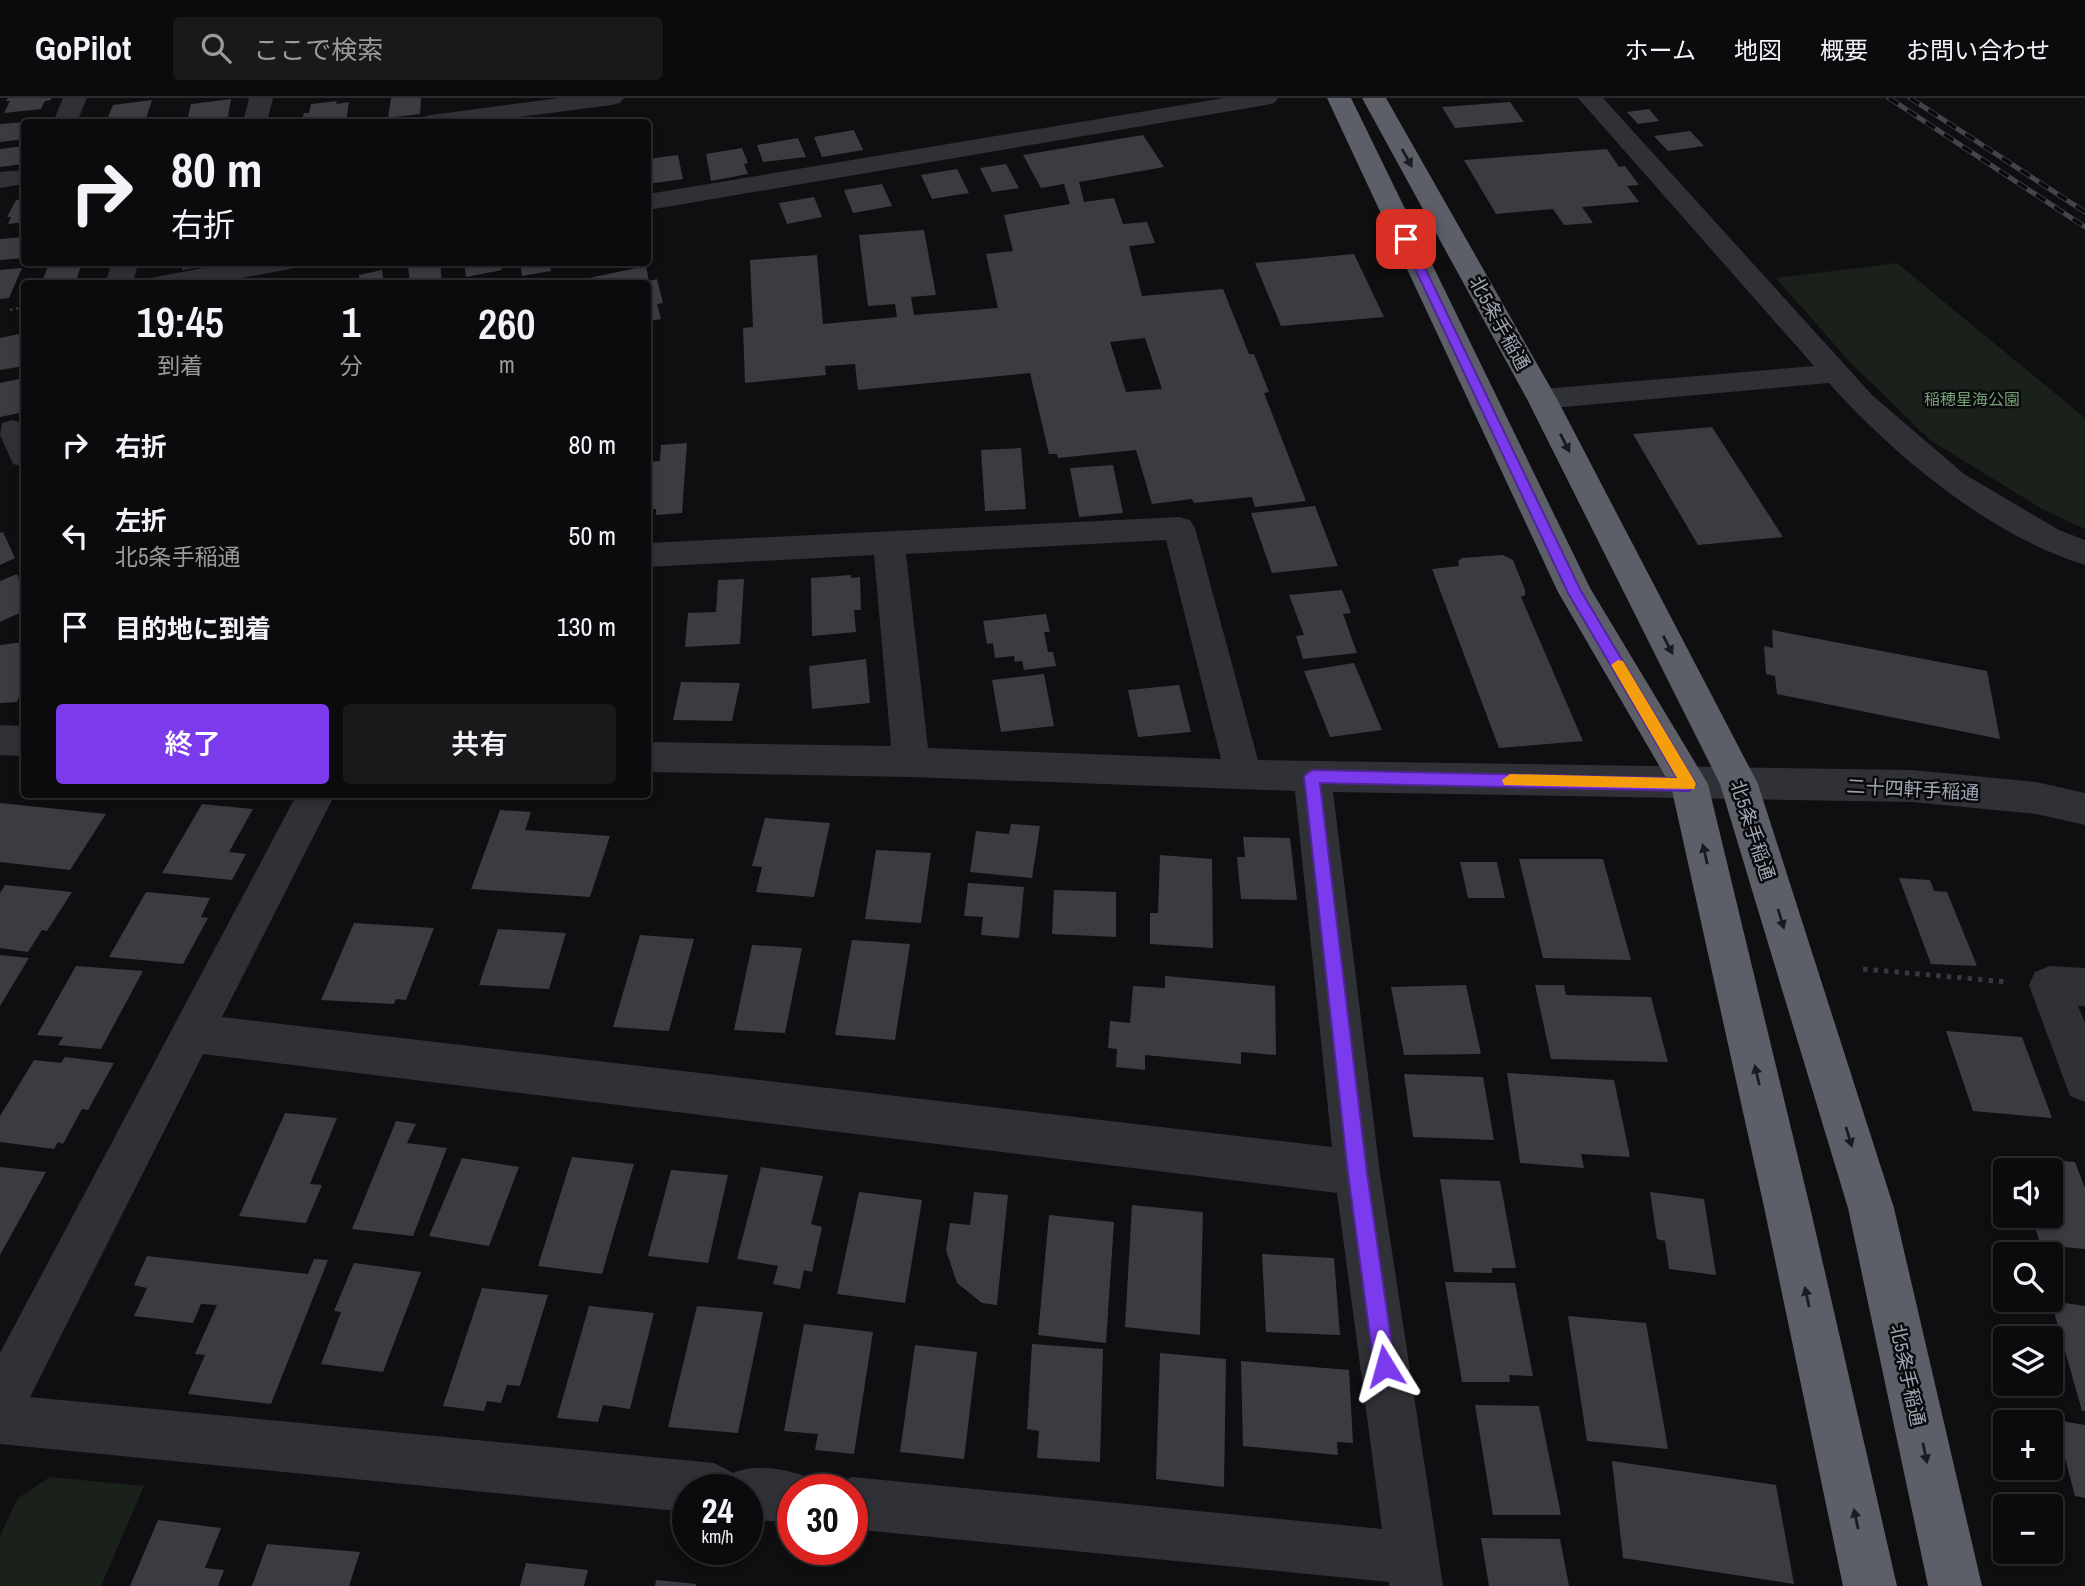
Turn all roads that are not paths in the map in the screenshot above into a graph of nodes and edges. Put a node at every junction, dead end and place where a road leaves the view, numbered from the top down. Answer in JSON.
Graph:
{"nodes":[{"id":1,"x":75,"y":98,"type":"edge"},
{"id":2,"x":261,"y":98,"type":"edge"},
{"id":3,"x":1266,"y":98,"type":"edge"},
{"id":4,"x":1339,"y":98,"type":"edge"},
{"id":5,"x":1374,"y":98,"type":"edge"},
{"id":6,"x":1590,"y":98,"type":"edge"},
{"id":7,"x":609,"y":99,"type":"edge"},
{"id":8,"x":444,"y":113,"type":"edge"},
{"id":9,"x":66,"y":119,"type":"edge"},
{"id":10,"x":256,"y":119,"type":"edge"},
{"id":11,"x":612,"y":119,"type":"edge"},
{"id":12,"x":21,"y":177,"type":"edge"},
{"id":13,"x":0,"y":180,"type":"edge"},
{"id":14,"x":651,"y":201,"type":"edge"},
{"id":15,"x":262,"y":266,"type":"edge"},
{"id":16,"x":183,"y":280,"type":"edge"},
{"id":17,"x":1837,"y":373,"type":"junction"},
{"id":18,"x":1542,"y":399,"type":"junction"},
{"id":19,"x":889,"y":542,"type":"junction"},
{"id":20,"x":2085,"y":553,"type":"edge"},
{"id":21,"x":651,"y":555,"type":"edge"},
{"id":22,"x":0,"y":740,"type":"edge"},
{"id":23,"x":21,"y":741,"type":"edge"},
{"id":24,"x":651,"y":757,"type":"edge"},
{"id":25,"x":911,"y":762,"type":"junction"},
{"id":26,"x":1244,"y":775,"type":"junction"},
{"id":27,"x":1312,"y":776,"type":"junction"},
{"id":28,"x":1689,"y":784,"type":"junction"},
{"id":29,"x":1740,"y":784,"type":"junction"},
{"id":30,"x":314,"y":798,"type":"edge"},
{"id":31,"x":2085,"y":809,"type":"edge"},
{"id":32,"x":2085,"y":987,"type":"edge"},
{"id":33,"x":192,"y":1033,"type":"junction"},
{"id":34,"x":2085,"y":1081,"type":"edge"},
{"id":35,"x":1357,"y":1173,"type":"junction"},
{"id":36,"x":0,"y":1404,"type":"edge"},
{"id":37,"x":0,"y":1419,"type":"edge"},
{"id":38,"x":672,"y":1485,"type":"edge"},
{"id":39,"x":868,"y":1505,"type":"edge"},
{"id":40,"x":1414,"y":1572,"type":"edge"},
{"id":41,"x":1870,"y":1586,"type":"edge"},
{"id":42,"x":1955,"y":1586,"type":"edge"}],
"edges":[{"from":1,"to":9,"type":"street"},
{"from":2,"to":10,"type":"street"},
{"from":3,"to":14,"type":"street"},
{"from":4,"to":28,"type":"highway"},
{"from":5,"to":18,"type":"highway","name":"北5条手稲通","one_way":true},
{"from":6,"to":17,"type":"street"},
{"from":7,"to":8,"type":"street"},
{"from":7,"to":11,"type":"street"},
{"from":12,"to":13,"type":"street"},
{"from":15,"to":16,"type":"street"},
{"from":17,"to":18,"type":"street"},
{"from":17,"to":20,"type":"street"},
{"from":18,"to":29,"type":"highway","name":"北5条手稲通","one_way":true},
{"from":19,"to":21,"type":"street"},
{"from":19,"to":25,"type":"street"},
{"from":19,"to":26,"type":"street"},
{"from":22,"to":23,"type":"street"},
{"from":24,"to":25,"type":"street","name":"二十四軒手稲通"},
{"from":25,"to":26,"type":"street","name":"二十四軒手稲通"},
{"from":26,"to":27,"type":"street","name":"二十四軒手稲通"},
{"from":27,"to":28,"type":"street","name":"二十四軒手稲通"},
{"from":27,"to":35,"type":"street"},
{"from":28,"to":29,"type":"street","name":"二十四軒手稲通"},
{"from":41,"to":28,"type":"highway","one_way":true},
{"from":29,"to":31,"type":"street","name":"二十四軒手稲通"},
{"from":29,"to":42,"type":"highway","name":"北5条手稲通","one_way":true},
{"from":30,"to":33,"type":"street"},
{"from":32,"to":34,"type":"street"},
{"from":33,"to":35,"type":"street"},
{"from":33,"to":36,"type":"street"},
{"from":35,"to":40,"type":"street"},
{"from":37,"to":38,"type":"street"},
{"from":39,"to":40,"type":"street"}]}
